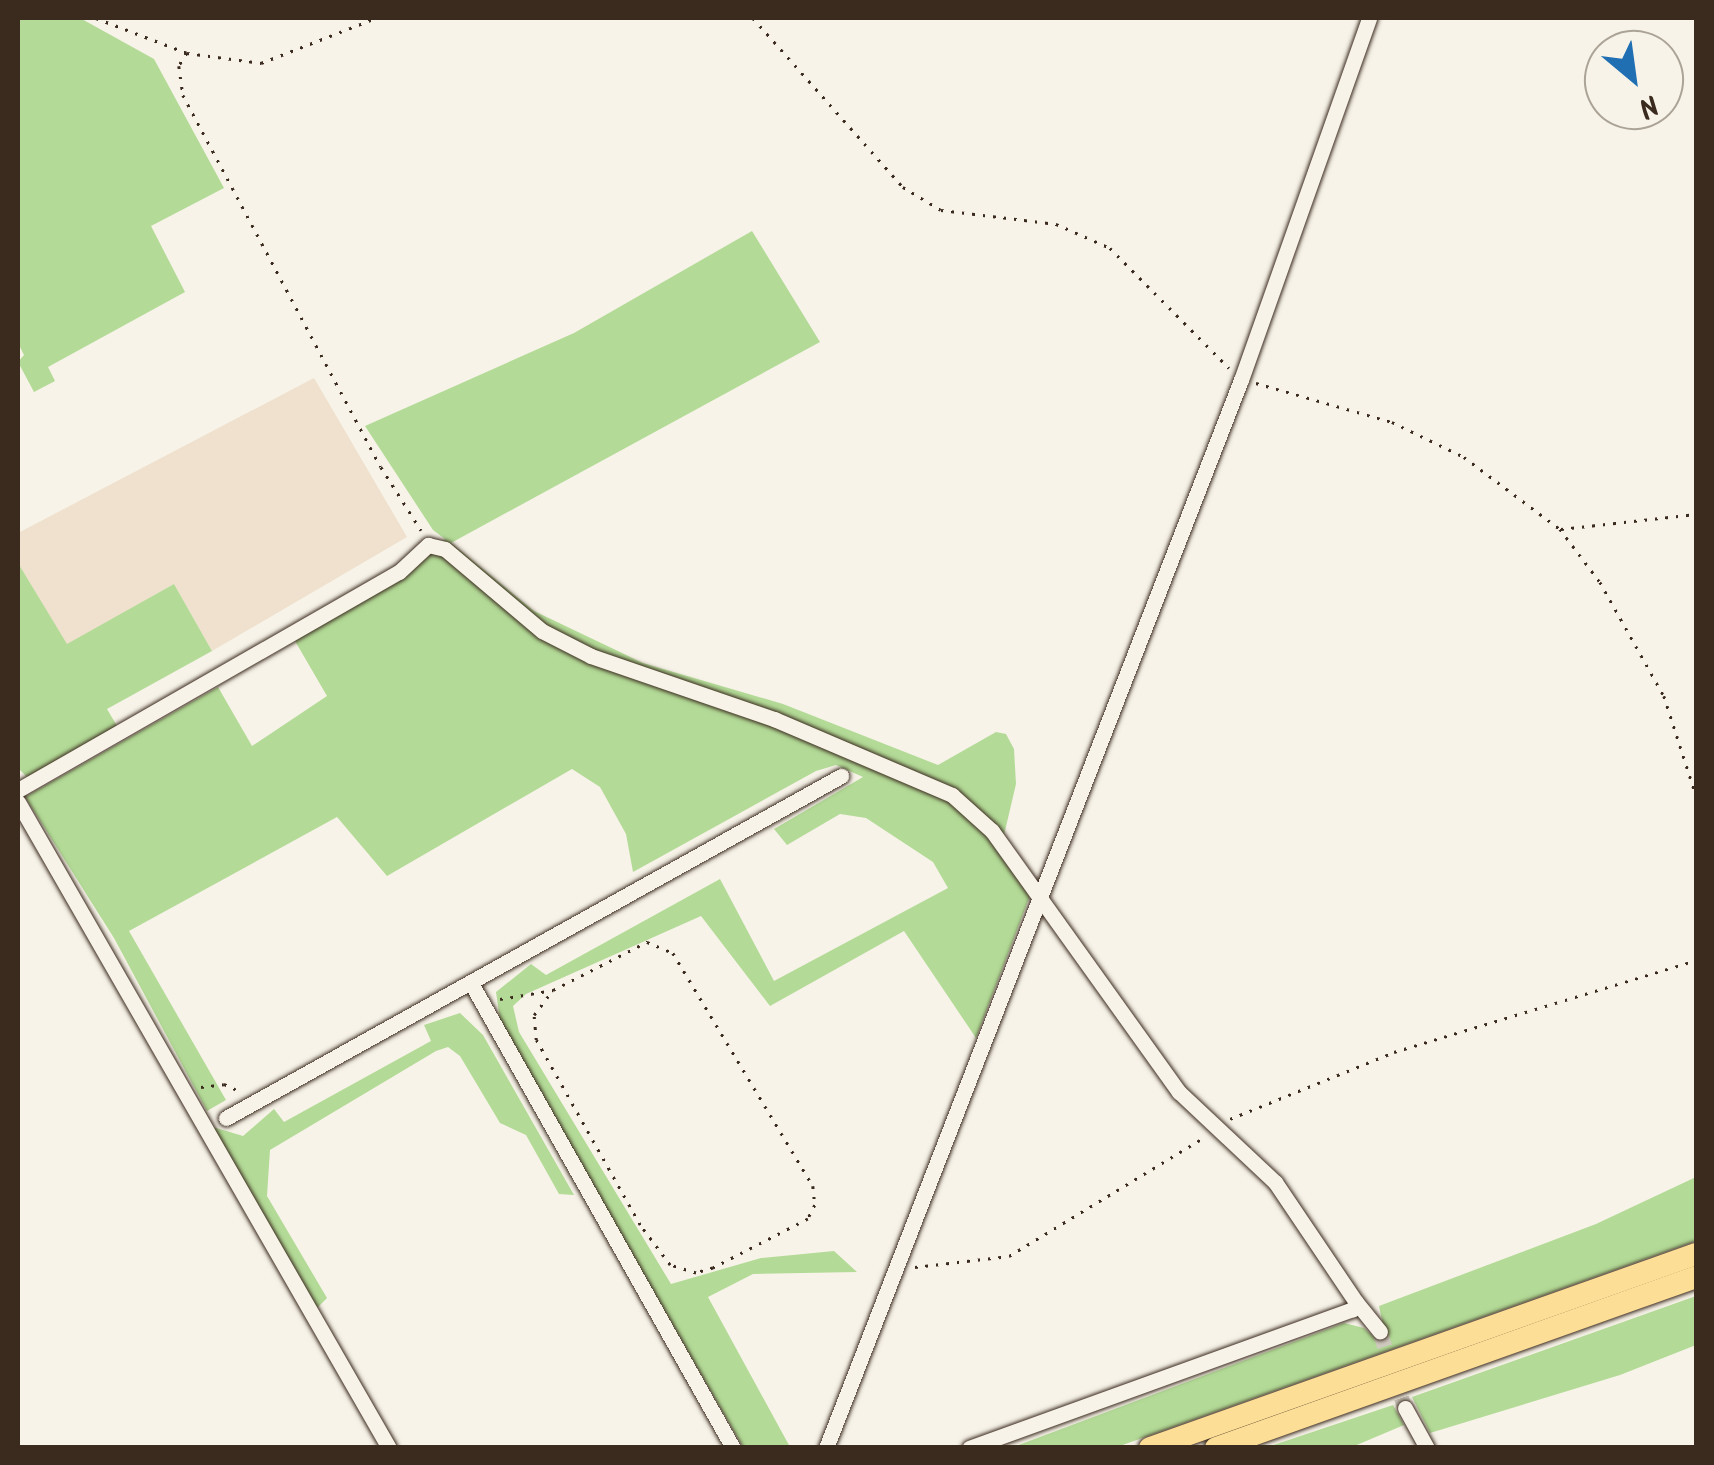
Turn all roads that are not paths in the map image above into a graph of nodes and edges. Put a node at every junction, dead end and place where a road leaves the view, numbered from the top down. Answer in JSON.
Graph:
{"nodes":[{"id":1,"x":1369,"y":18,"type":"edge"},
{"id":2,"x":841,"y":776,"type":"dead end"},
{"id":3,"x":18,"y":790,"type":"edge"},
{"id":4,"x":18,"y":802,"type":"edge"},
{"id":5,"x":1039,"y":892,"type":"junction"},
{"id":6,"x":474,"y":989,"type":"junction"},
{"id":7,"x":226,"y":1118,"type":"dead end"},
{"id":8,"x":1696,"y":1254,"type":"edge"},
{"id":9,"x":1696,"y":1277,"type":"edge"},
{"id":10,"x":1356,"y":1302,"type":"junction"},
{"id":11,"x":1380,"y":1332,"type":"tunnel mouth"},
{"id":12,"x":1405,"y":1408,"type":"tunnel mouth"},
{"id":13,"x":389,"y":1448,"type":"edge"},
{"id":14,"x":733,"y":1448,"type":"edge"},
{"id":15,"x":826,"y":1448,"type":"edge"},
{"id":16,"x":969,"y":1448,"type":"edge"},
{"id":17,"x":1150,"y":1448,"type":"edge"},
{"id":18,"x":1216,"y":1448,"type":"edge"},
{"id":19,"x":1427,"y":1448,"type":"edge"}],
"edges":[{"from":1,"to":5,"type":"street"},
{"from":2,"to":6,"type":"street"},
{"from":3,"to":5,"type":"street"},
{"from":4,"to":13,"type":"street"},
{"from":5,"to":10,"type":"street"},
{"from":5,"to":15,"type":"street"},
{"from":6,"to":7,"type":"street"},
{"from":6,"to":14,"type":"street"},
{"from":8,"to":17,"type":"highway"},
{"from":9,"to":18,"type":"highway"},
{"from":10,"to":11,"type":"street"},
{"from":10,"to":16,"type":"street"},
{"from":12,"to":19,"type":"street"}]}
